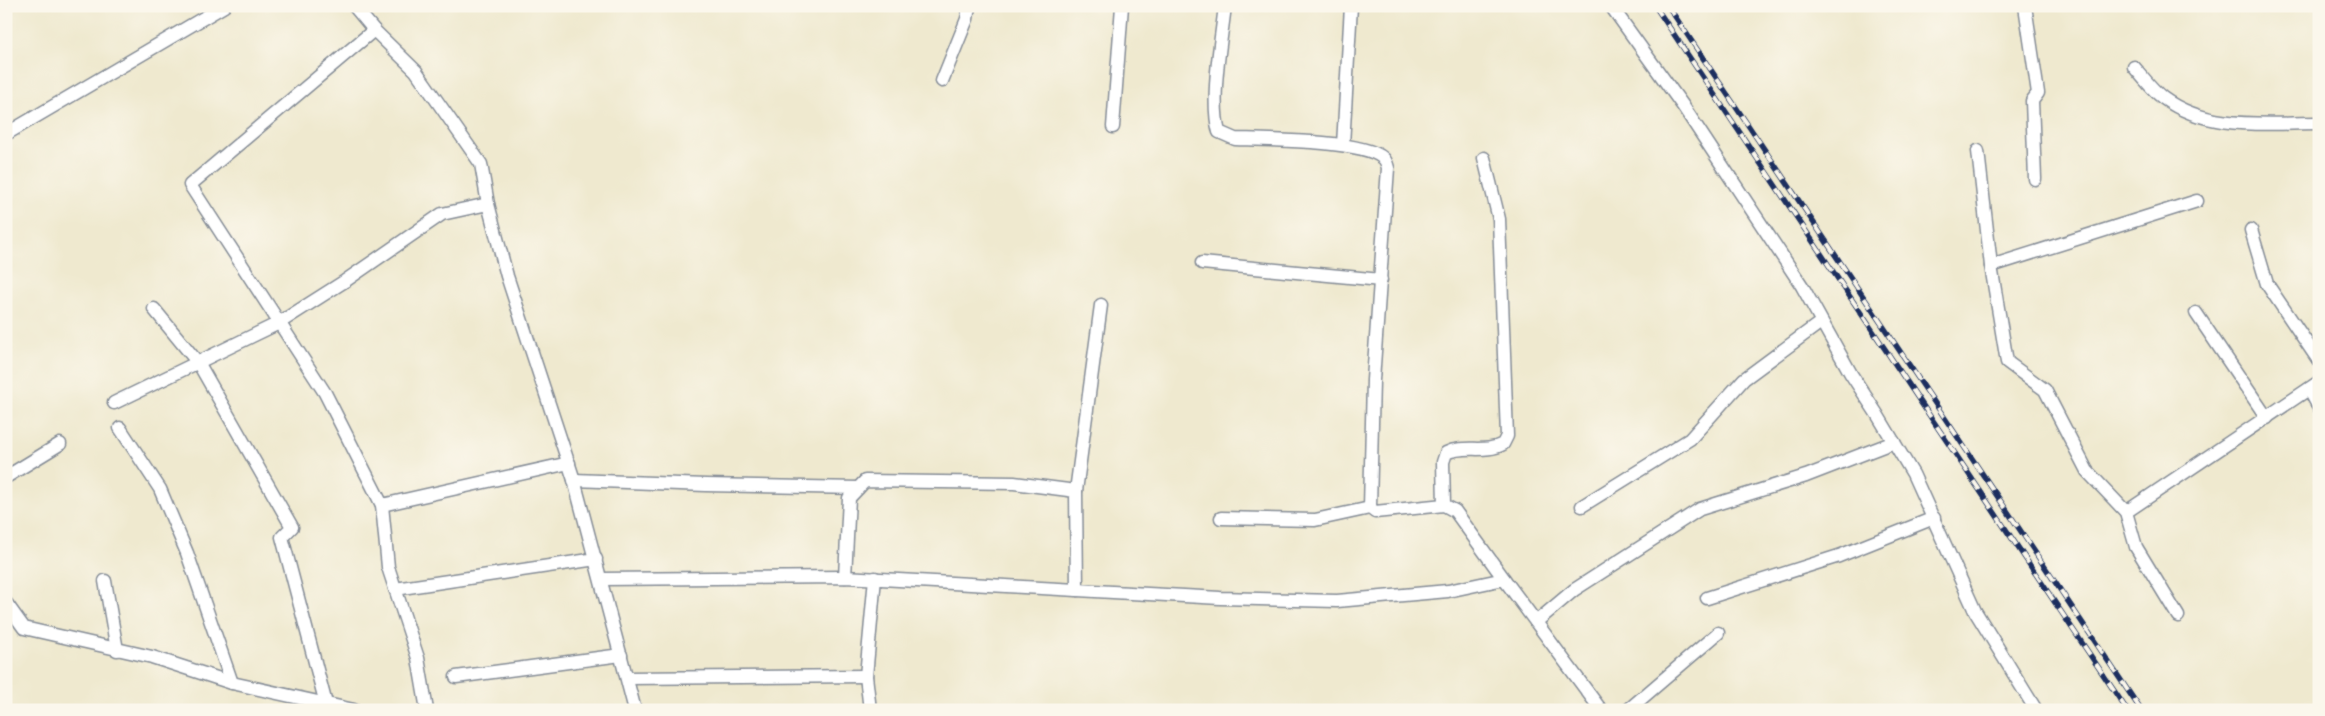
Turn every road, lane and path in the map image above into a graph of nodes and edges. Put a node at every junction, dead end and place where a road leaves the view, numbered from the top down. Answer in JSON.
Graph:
{"nodes":[{"id":1,"x":224,"y":6,"type":"edge"},
{"id":2,"x":354,"y":6,"type":"edge"},
{"id":3,"x":969,"y":6,"type":"edge"},
{"id":4,"x":1122,"y":6,"type":"edge"},
{"id":5,"x":1224,"y":6,"type":"edge"},
{"id":6,"x":1351,"y":6,"type":"edge"},
{"id":7,"x":1611,"y":6,"type":"edge"},
{"id":8,"x":2025,"y":6,"type":"edge"},
{"id":9,"x":374,"y":30,"type":"junction"},
{"id":10,"x":2134,"y":67,"type":"dead end"},
{"id":11,"x":942,"y":81,"type":"dead end"},
{"id":12,"x":2319,"y":123,"type":"edge"},
{"id":13,"x":1113,"y":127,"type":"dead end"},
{"id":14,"x":6,"y":134,"type":"edge"},
{"id":15,"x":1343,"y":145,"type":"junction"},
{"id":16,"x":1978,"y":151,"type":"dead end"},
{"id":17,"x":1484,"y":158,"type":"dead end"},
{"id":18,"x":2035,"y":179,"type":"dead end"},
{"id":19,"x":2197,"y":201,"type":"dead end"},
{"id":20,"x":488,"y":204,"type":"junction"},
{"id":21,"x":2251,"y":230,"type":"dead end"},
{"id":22,"x":1202,"y":263,"type":"dead end"},
{"id":23,"x":1990,"y":266,"type":"junction"},
{"id":24,"x":1382,"y":280,"type":"junction"},
{"id":25,"x":1101,"y":305,"type":"dead end"},
{"id":26,"x":154,"y":309,"type":"dead end"},
{"id":27,"x":2196,"y":314,"type":"dead end"},
{"id":28,"x":279,"y":322,"type":"junction"},
{"id":29,"x":1821,"y":322,"type":"junction"},
{"id":30,"x":2319,"y":361,"type":"edge"},
{"id":31,"x":199,"y":364,"type":"junction"},
{"id":32,"x":2314,"y":385,"type":"edge"},
{"id":33,"x":114,"y":403,"type":"dead end"},
{"id":34,"x":2319,"y":407,"type":"edge"},
{"id":35,"x":2267,"y":418,"type":"junction"},
{"id":36,"x":120,"y":428,"type":"dead end"},
{"id":37,"x":1894,"y":442,"type":"junction"},
{"id":38,"x":60,"y":444,"type":"dead end"},
{"id":39,"x":569,"y":463,"type":"junction"},
{"id":40,"x":6,"y":478,"type":"edge"},
{"id":41,"x":574,"y":480,"type":"junction"},
{"id":42,"x":858,"y":488,"type":"junction"},
{"id":43,"x":1076,"y":491,"type":"junction"},
{"id":44,"x":382,"y":505,"type":"junction"},
{"id":45,"x":1444,"y":505,"type":"junction"},
{"id":46,"x":1582,"y":506,"type":"dead end"},
{"id":47,"x":1370,"y":508,"type":"junction"},
{"id":48,"x":2126,"y":512,"type":"junction"},
{"id":49,"x":1221,"y":518,"type":"dead end"},
{"id":50,"x":1934,"y":518,"type":"junction"},
{"id":51,"x":596,"y":559,"type":"junction"},
{"id":52,"x":845,"y":576,"type":"junction"},
{"id":53,"x":875,"y":578,"type":"junction"},
{"id":54,"x":602,"y":579,"type":"junction"},
{"id":55,"x":1504,"y":579,"type":"junction"},
{"id":56,"x":105,"y":582,"type":"dead end"},
{"id":57,"x":395,"y":589,"type":"junction"},
{"id":58,"x":1077,"y":590,"type":"junction"},
{"id":59,"x":1707,"y":598,"type":"dead end"},
{"id":60,"x":6,"y":603,"type":"edge"},
{"id":61,"x":2178,"y":616,"type":"dead end"},
{"id":62,"x":1536,"y":622,"type":"junction"},
{"id":63,"x":1718,"y":633,"type":"dead end"},
{"id":64,"x":117,"y":650,"type":"junction"},
{"id":65,"x":621,"y":655,"type":"junction"},
{"id":66,"x":866,"y":676,"type":"junction"},
{"id":67,"x":456,"y":677,"type":"dead end"},
{"id":68,"x":627,"y":678,"type":"junction"},
{"id":69,"x":232,"y":683,"type":"junction"},
{"id":70,"x":326,"y":704,"type":"junction"},
{"id":71,"x":354,"y":710,"type":"edge"},
{"id":72,"x":427,"y":710,"type":"edge"},
{"id":73,"x":636,"y":710,"type":"edge"},
{"id":74,"x":870,"y":710,"type":"edge"},
{"id":75,"x":1601,"y":710,"type":"edge"},
{"id":76,"x":1628,"y":710,"type":"edge"},
{"id":77,"x":2036,"y":710,"type":"edge"}],
"edges":[{"from":1,"to":14,"type":"street"},
{"from":2,"to":9,"type":"street"},
{"from":3,"to":11,"type":"street"},
{"from":4,"to":13,"type":"street"},
{"from":5,"to":15,"type":"street"},
{"from":6,"to":15,"type":"street"},
{"from":7,"to":29,"type":"street"},
{"from":8,"to":18,"type":"street"},
{"from":9,"to":20,"type":"street"},
{"from":9,"to":28,"type":"street"},
{"from":10,"to":12,"type":"street"},
{"from":15,"to":24,"type":"street"},
{"from":16,"to":23,"type":"street"},
{"from":17,"to":45,"type":"street"},
{"from":19,"to":23,"type":"street"},
{"from":20,"to":28,"type":"street"},
{"from":20,"to":39,"type":"street"},
{"from":21,"to":30,"type":"street"},
{"from":22,"to":24,"type":"street"},
{"from":23,"to":48,"type":"street"},
{"from":24,"to":47,"type":"street"},
{"from":25,"to":43,"type":"street"},
{"from":26,"to":31,"type":"street"},
{"from":27,"to":35,"type":"street"},
{"from":28,"to":31,"type":"street"},
{"from":28,"to":44,"type":"street"},
{"from":29,"to":37,"type":"street"},
{"from":29,"to":46,"type":"street"},
{"from":31,"to":33,"type":"street"},
{"from":31,"to":70,"type":"street"},
{"from":32,"to":34,"type":"street"},
{"from":32,"to":35,"type":"street"},
{"from":35,"to":48,"type":"street"},
{"from":36,"to":69,"type":"street"},
{"from":37,"to":50,"type":"street"},
{"from":37,"to":62,"type":"street"},
{"from":38,"to":40,"type":"street"},
{"from":39,"to":41,"type":"street"},
{"from":39,"to":44,"type":"street"},
{"from":41,"to":42,"type":"street"},
{"from":41,"to":51,"type":"street"},
{"from":42,"to":43,"type":"street"},
{"from":42,"to":52,"type":"street"},
{"from":43,"to":58,"type":"street"},
{"from":44,"to":57,"type":"street"},
{"from":45,"to":47,"type":"street"},
{"from":45,"to":55,"type":"street"},
{"from":47,"to":49,"type":"street"},
{"from":48,"to":61,"type":"street"},
{"from":50,"to":59,"type":"street"},
{"from":50,"to":77,"type":"street"},
{"from":51,"to":54,"type":"street"},
{"from":51,"to":57,"type":"street"},
{"from":52,"to":53,"type":"street"},
{"from":52,"to":54,"type":"street"},
{"from":53,"to":58,"type":"street"},
{"from":53,"to":66,"type":"street"},
{"from":54,"to":65,"type":"street"},
{"from":55,"to":58,"type":"street"},
{"from":55,"to":62,"type":"street"},
{"from":56,"to":64,"type":"street"},
{"from":57,"to":72,"type":"street"},
{"from":60,"to":64,"type":"street"},
{"from":62,"to":75,"type":"street"},
{"from":63,"to":76,"type":"street"},
{"from":64,"to":69,"type":"street"},
{"from":65,"to":67,"type":"street"},
{"from":65,"to":68,"type":"street"},
{"from":66,"to":68,"type":"street"},
{"from":66,"to":74,"type":"street"},
{"from":68,"to":73,"type":"street"},
{"from":69,"to":70,"type":"street"},
{"from":70,"to":71,"type":"street"}]}
